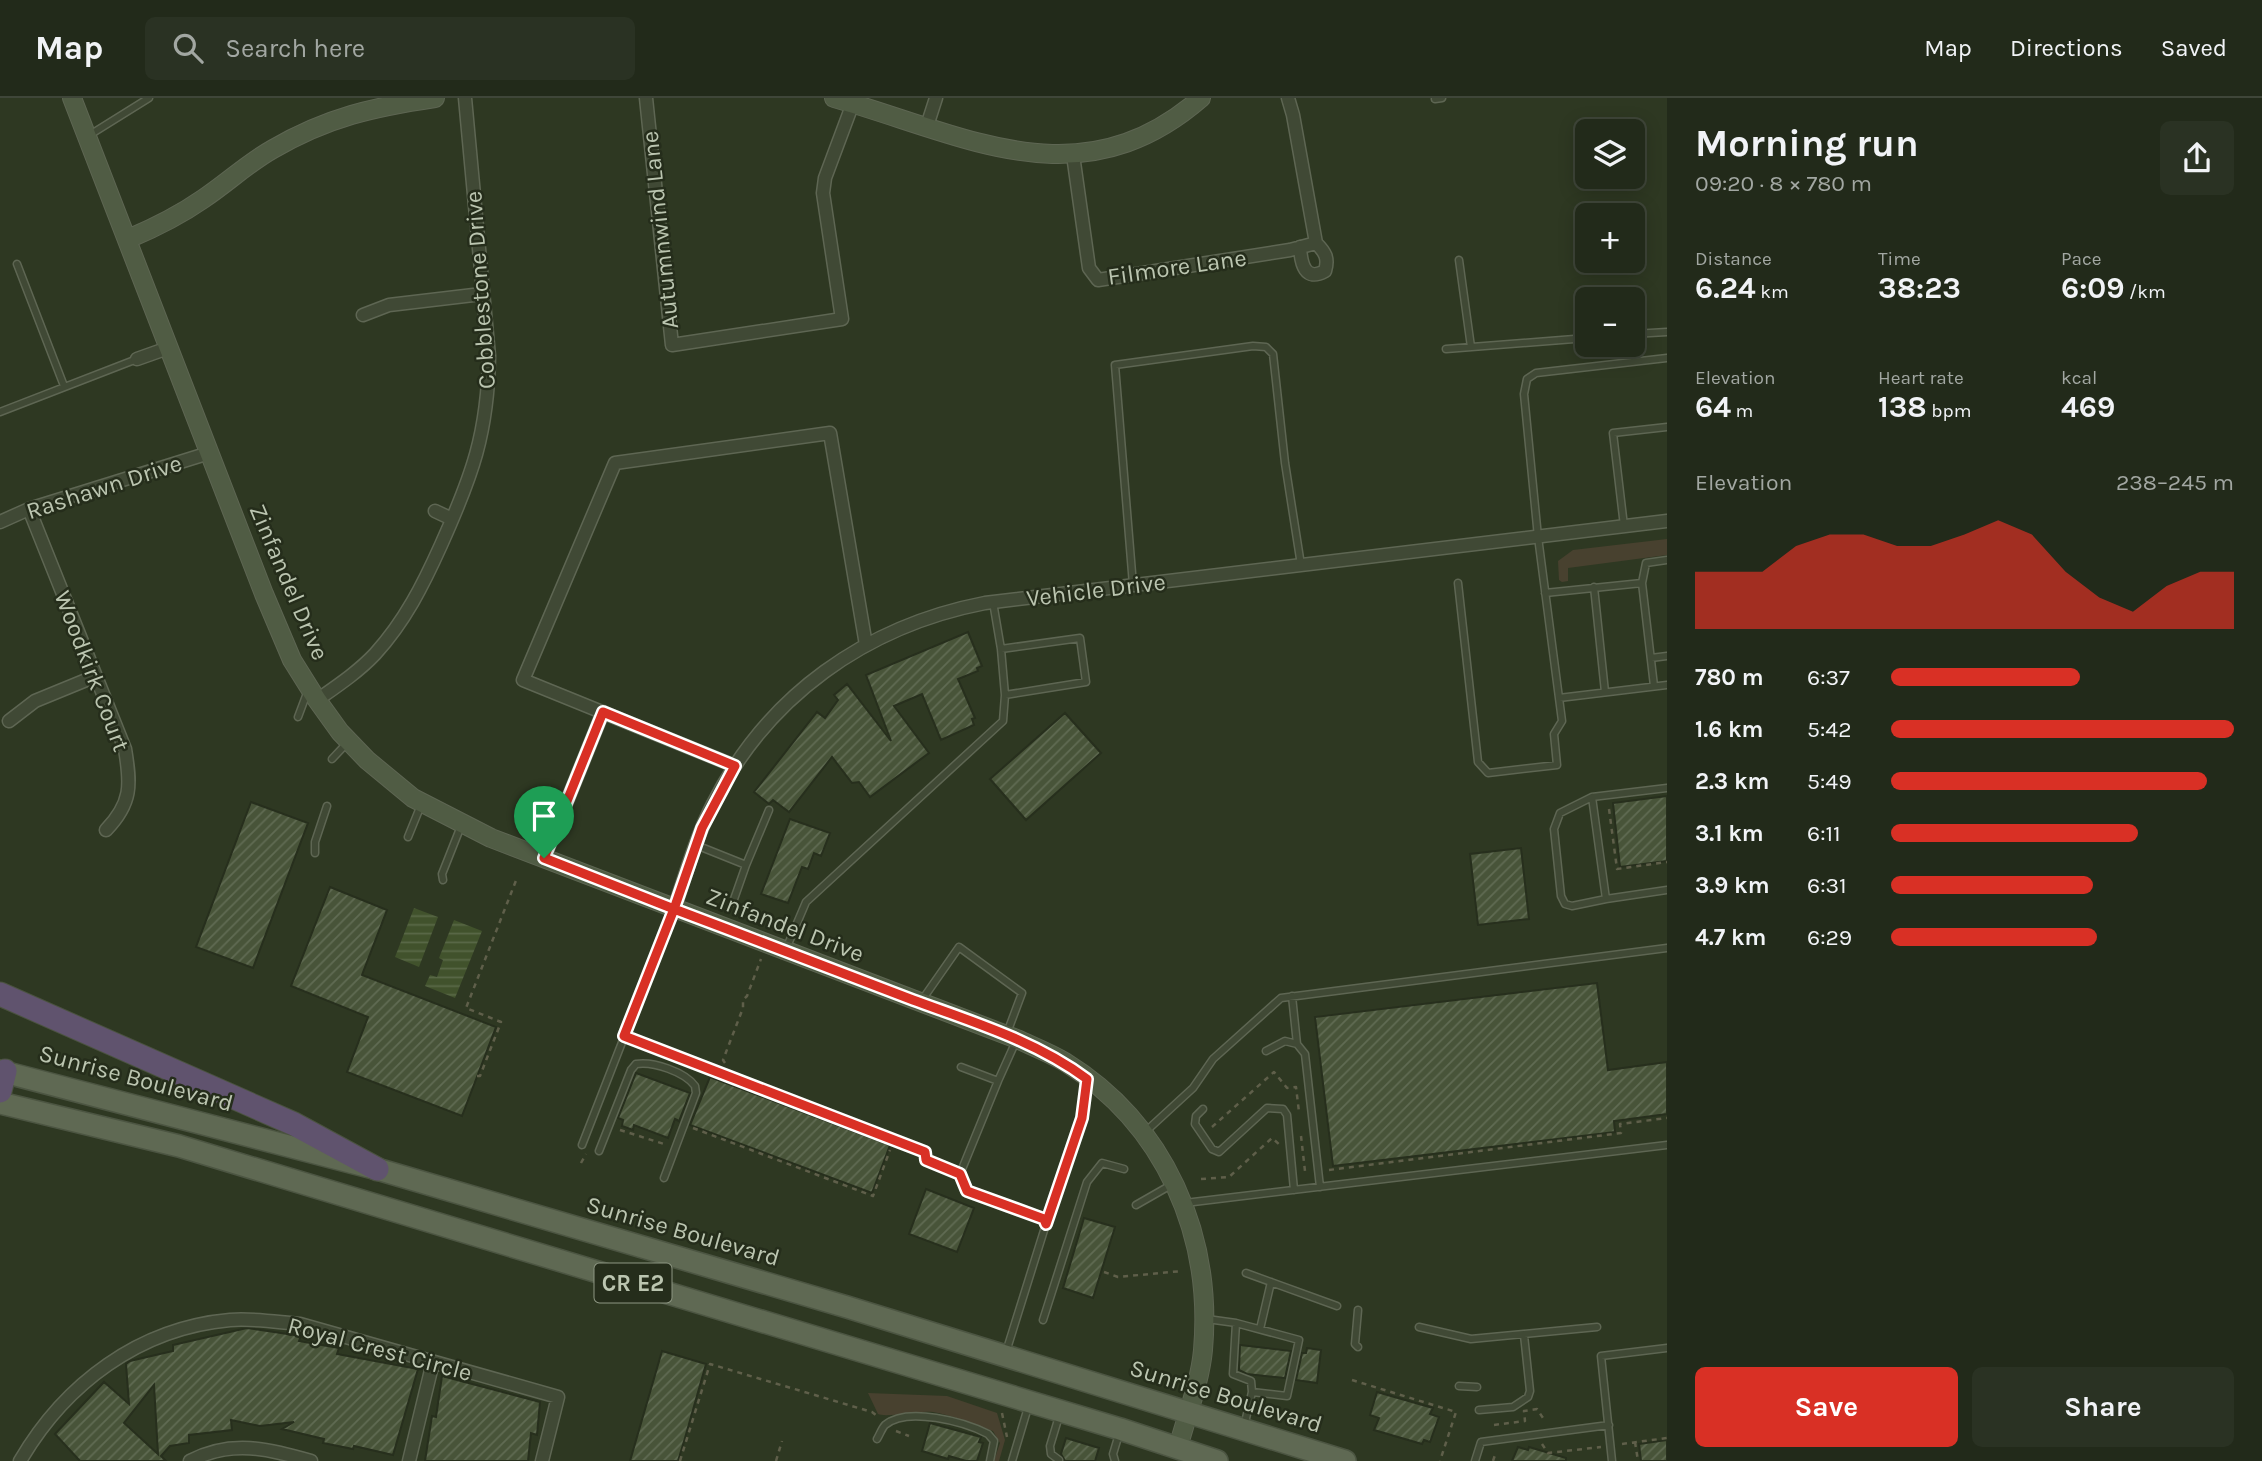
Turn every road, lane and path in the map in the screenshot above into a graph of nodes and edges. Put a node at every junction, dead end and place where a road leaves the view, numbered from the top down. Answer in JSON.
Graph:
{"nodes":[{"id":1,"x":72,"y":98,"type":"edge"},
{"id":2,"x":149,"y":98,"type":"edge"},
{"id":3,"x":435,"y":98,"type":"edge"},
{"id":4,"x":465,"y":98,"type":"edge"},
{"id":5,"x":646,"y":98,"type":"edge"},
{"id":6,"x":834,"y":98,"type":"edge"},
{"id":7,"x":936,"y":98,"type":"edge"},
{"id":8,"x":1201,"y":98,"type":"edge"},
{"id":9,"x":1288,"y":98,"type":"edge"},
{"id":10,"x":1443,"y":98,"type":"edge"},
{"id":11,"x":1435,"y":99,"type":"edge"},
{"id":12,"x":853,"y":103,"type":"junction"},
{"id":13,"x":927,"y":126,"type":"junction"},
{"id":14,"x":87,"y":137,"type":"junction"},
{"id":15,"x":1073,"y":155,"type":"junction"},
{"id":16,"x":128,"y":239,"type":"junction"},
{"id":17,"x":1315,"y":243,"type":"junction"},
{"id":18,"x":1300,"y":247,"type":"junction"},
{"id":19,"x":1459,"y":260,"type":"dead end"},
{"id":20,"x":16,"y":264,"type":"dead end"},
{"id":21,"x":482,"y":294,"type":"junction"},
{"id":22,"x":363,"y":315,"type":"dead end"},
{"id":23,"x":1667,"y":332,"type":"edge"},
{"id":24,"x":1645,"y":333,"type":"edge"},
{"id":25,"x":1575,"y":339,"type":"edge"},
{"id":26,"x":1471,"y":347,"type":"junction"},
{"id":27,"x":168,"y":348,"type":"junction"},
{"id":28,"x":1446,"y":349,"type":"dead end"},
{"id":29,"x":1667,"y":358,"type":"edge"},
{"id":30,"x":137,"y":359,"type":"joint"},
{"id":31,"x":64,"y":386,"type":"junction"},
{"id":32,"x":0,"y":412,"type":"edge"},
{"id":33,"x":1667,"y":426,"type":"edge"},
{"id":34,"x":209,"y":453,"type":"junction"},
{"id":35,"x":29,"y":509,"type":"junction"},
{"id":36,"x":435,"y":511,"type":"dead end"},
{"id":37,"x":453,"y":519,"type":"junction"},
{"id":38,"x":1667,"y":521,"type":"edge"},
{"id":39,"x":0,"y":522,"type":"edge"},
{"id":40,"x":1624,"y":526,"type":"junction"},
{"id":41,"x":1538,"y":537,"type":"junction"},
{"id":42,"x":1667,"y":560,"type":"edge"},
{"id":43,"x":1301,"y":565,"type":"junction"},
{"id":44,"x":1458,"y":583,"type":"dead end"},
{"id":45,"x":1642,"y":583,"type":"junction"},
{"id":46,"x":1133,"y":585,"type":"junction"},
{"id":47,"x":1594,"y":587,"type":"junction"},
{"id":48,"x":1545,"y":593,"type":"junction"},
{"id":49,"x":993,"y":602,"type":"junction"},
{"id":50,"x":866,"y":645,"type":"junction"},
{"id":51,"x":1001,"y":649,"type":"junction"},
{"id":52,"x":1667,"y":656,"type":"edge"},
{"id":53,"x":1651,"y":658,"type":"junction"},
{"id":54,"x":96,"y":676,"type":"junction"},
{"id":55,"x":1667,"y":685,"type":"edge"},
{"id":56,"x":1654,"y":686,"type":"junction"},
{"id":57,"x":1605,"y":692,"type":"junction"},
{"id":58,"x":313,"y":694,"type":"junction"},
{"id":59,"x":1005,"y":695,"type":"junction"},
{"id":60,"x":1559,"y":698,"type":"junction"},
{"id":61,"x":603,"y":712,"type":"junction"},
{"id":62,"x":298,"y":717,"type":"dead end"},
{"id":63,"x":9,"y":720,"type":"dead end"},
{"id":64,"x":349,"y":741,"type":"junction"},
{"id":65,"x":332,"y":759,"type":"dead end"},
{"id":66,"x":735,"y":766,"type":"junction"},
{"id":67,"x":1667,"y":788,"type":"edge"},
{"id":68,"x":1592,"y":797,"type":"junction"},
{"id":69,"x":422,"y":803,"type":"junction"},
{"id":70,"x":327,"y":806,"type":"dead end"},
{"id":71,"x":1609,"y":809,"type":"dead end"},
{"id":72,"x":769,"y":810,"type":"dead end"},
{"id":73,"x":461,"y":825,"type":"junction"},
{"id":74,"x":106,"y":830,"type":"dead end"},
{"id":75,"x":408,"y":837,"type":"dead end"},
{"id":76,"x":696,"y":845,"type":"junction"},
{"id":77,"x":315,"y":853,"type":"dead end"},
{"id":78,"x":544,"y":858,"type":"junction"},
{"id":79,"x":1667,"y":862,"type":"edge"},
{"id":80,"x":746,"y":865,"type":"junction"},
{"id":81,"x":517,"y":878,"type":"dead end"},
{"id":82,"x":443,"y":880,"type":"dead end"},
{"id":83,"x":1667,"y":890,"type":"edge"},
{"id":84,"x":1606,"y":899,"type":"junction"},
{"id":85,"x":733,"y":902,"type":"dead end"},
{"id":86,"x":674,"y":909,"type":"junction"},
{"id":87,"x":1667,"y":948,"type":"edge"},
{"id":88,"x":785,"y":951,"type":"junction"},
{"id":89,"x":761,"y":959,"type":"dead end"},
{"id":90,"x":0,"y":995,"type":"edge"},
{"id":91,"x":1292,"y":996,"type":"junction"},
{"id":92,"x":920,"y":1002,"type":"junction"},
{"id":93,"x":624,"y":1036,"type":"junction"},
{"id":94,"x":1012,"y":1037,"type":"junction"},
{"id":95,"x":1297,"y":1044,"type":"junction"},
{"id":96,"x":1266,"y":1051,"type":"dead end"},
{"id":97,"x":961,"y":1067,"type":"dead end"},
{"id":98,"x":477,"y":1076,"type":"dead end"},
{"id":99,"x":2,"y":1078,"type":"edge"},
{"id":100,"x":734,"y":1078,"type":"junction"},
{"id":101,"x":1087,"y":1079,"type":"junction"},
{"id":102,"x":998,"y":1081,"type":"junction"},
{"id":103,"x":0,"y":1103,"type":"edge"},
{"id":104,"x":1203,"y":1109,"type":"dead end"},
{"id":105,"x":1667,"y":1118,"type":"edge"},
{"id":106,"x":1300,"y":1123,"type":"dead end"},
{"id":107,"x":609,"y":1126,"type":"junction"},
{"id":108,"x":1212,"y":1127,"type":"dead end"},
{"id":109,"x":1144,"y":1133,"type":"junction"},
{"id":110,"x":1301,"y":1135,"type":"dead end"},
{"id":111,"x":680,"y":1137,"type":"junction"},
{"id":112,"x":1667,"y":1145,"type":"edge"},
{"id":113,"x":585,"y":1146,"type":"joint"},
{"id":114,"x":1290,"y":1148,"type":"junction"},
{"id":115,"x":890,"y":1150,"type":"dead end"},
{"id":116,"x":599,"y":1151,"type":"dead end"},
{"id":117,"x":581,"y":1163,"type":"dead end"},
{"id":118,"x":1124,"y":1168,"type":"dead end"},
{"id":119,"x":377,"y":1169,"type":"junction"},
{"id":120,"x":1318,"y":1170,"type":"junction"},
{"id":121,"x":960,"y":1174,"type":"junction"},
{"id":122,"x":664,"y":1178,"type":"dead end"},
{"id":123,"x":1201,"y":1180,"type":"dead end"},
{"id":124,"x":1174,"y":1184,"type":"junction"},
{"id":125,"x":1320,"y":1187,"type":"junction"},
{"id":126,"x":1294,"y":1190,"type":"junction"},
{"id":127,"x":1183,"y":1203,"type":"junction"},
{"id":128,"x":1136,"y":1205,"type":"dead end"},
{"id":129,"x":1046,"y":1224,"type":"junction"},
{"id":130,"x":1182,"y":1271,"type":"dead end"},
{"id":131,"x":1104,"y":1272,"type":"dead end"},
{"id":132,"x":1246,"y":1273,"type":"dead end"},
{"id":133,"x":1271,"y":1282,"type":"junction"},
{"id":134,"x":1337,"y":1306,"type":"dead end"},
{"id":135,"x":1358,"y":1310,"type":"dead end"},
{"id":136,"x":1203,"y":1318,"type":"junction"},
{"id":137,"x":1043,"y":1320,"type":"dead end"},
{"id":138,"x":1236,"y":1323,"type":"junction"},
{"id":139,"x":1419,"y":1327,"type":"dead end"},
{"id":140,"x":1597,"y":1327,"type":"dead end"},
{"id":141,"x":1260,"y":1329,"type":"junction"},
{"id":142,"x":1524,"y":1335,"type":"junction"},
{"id":143,"x":1358,"y":1347,"type":"dead end"},
{"id":144,"x":1667,"y":1348,"type":"edge"},
{"id":145,"x":1005,"y":1356,"type":"junction"},
{"id":146,"x":433,"y":1362,"type":"junction"},
{"id":147,"x":1352,"y":1380,"type":"dead end"},
{"id":148,"x":1459,"y":1386,"type":"dead end"},
{"id":149,"x":1477,"y":1387,"type":"dead end"},
{"id":150,"x":1252,"y":1392,"type":"junction"},
{"id":151,"x":1030,"y":1402,"type":"junction"},
{"id":152,"x":1479,"y":1410,"type":"dead end"},
{"id":153,"x":1061,"y":1412,"type":"junction"},
{"id":154,"x":1188,"y":1412,"type":"junction"},
{"id":155,"x":886,"y":1424,"type":"junction"},
{"id":156,"x":1609,"y":1425,"type":"junction"},
{"id":157,"x":1120,"y":1429,"type":"junction"},
{"id":158,"x":1243,"y":1429,"type":"junction"},
{"id":159,"x":909,"y":1436,"type":"dead end"},
{"id":160,"x":1667,"y":1438,"type":"edge"},
{"id":161,"x":877,"y":1439,"type":"dead end"},
{"id":162,"x":782,"y":1441,"type":"dead end"},
{"id":163,"x":1540,"y":1441,"type":"dead end"},
{"id":164,"x":1635,"y":1442,"type":"junction"},
{"id":165,"x":1622,"y":1444,"type":"dead end"},
{"id":166,"x":1498,"y":1446,"type":"dead end"},
{"id":167,"x":258,"y":1447,"type":"junction"},
{"id":168,"x":1601,"y":1454,"type":"dead end"},
{"id":169,"x":1176,"y":1455,"type":"edge"},
{"id":170,"x":1059,"y":1460,"type":"edge"},
{"id":171,"x":20,"y":1461,"type":"edge"},
{"id":172,"x":190,"y":1461,"type":"edge"},
{"id":173,"x":256,"y":1461,"type":"edge"},
{"id":174,"x":311,"y":1461,"type":"edge"},
{"id":175,"x":409,"y":1461,"type":"edge"},
{"id":176,"x":542,"y":1461,"type":"edge"},
{"id":177,"x":680,"y":1461,"type":"edge"},
{"id":178,"x":776,"y":1461,"type":"edge"},
{"id":179,"x":990,"y":1461,"type":"edge"},
{"id":180,"x":1012,"y":1461,"type":"edge"},
{"id":181,"x":1115,"y":1461,"type":"edge"},
{"id":182,"x":1217,"y":1461,"type":"edge"},
{"id":183,"x":1345,"y":1461,"type":"edge"},
{"id":184,"x":1440,"y":1461,"type":"edge"},
{"id":185,"x":1475,"y":1461,"type":"edge"},
{"id":186,"x":1493,"y":1461,"type":"edge"},
{"id":187,"x":1612,"y":1461,"type":"edge"},
{"id":188,"x":1638,"y":1461,"type":"edge"}],
"edges":[{"from":1,"to":14,"type":"street","name":"Zinfandel Drive"},
{"from":2,"to":14,"type":"lane"},
{"from":3,"to":16,"type":"street"},
{"from":4,"to":21,"type":"street","name":"Cobblestone Drive"},
{"from":5,"to":12,"type":"street","name":"Autumnwind Lane"},
{"from":6,"to":12,"type":"street"},
{"from":7,"to":13,"type":"street"},
{"from":8,"to":15,"type":"street"},
{"from":9,"to":17,"type":"street"},
{"from":10,"to":11,"type":"lane"},
{"from":12,"to":13,"type":"street"},
{"from":13,"to":15,"type":"street"},
{"from":14,"to":16,"type":"street","name":"Zinfandel Drive"},
{"from":15,"to":18,"type":"street","name":"Filmore Lane"},
{"from":16,"to":27,"type":"street","name":"Zinfandel Drive"},
{"from":17,"to":18,"type":"street","name":"Filmore Lane"},
{"from":17,"to":18,"type":"street"},
{"from":19,"to":26,"type":"lane"},
{"from":20,"to":31,"type":"lane"},
{"from":21,"to":22,"type":"street"},
{"from":21,"to":37,"type":"street","name":"Cobblestone Drive"},
{"from":23,"to":24,"type":"lane"},
{"from":25,"to":26,"type":"lane"},
{"from":26,"to":28,"type":"lane"},
{"from":27,"to":30,"type":"street"},
{"from":27,"to":34,"type":"street","name":"Zinfandel Drive"},
{"from":29,"to":41,"type":"lane"},
{"from":30,"to":31,"type":"lane"},
{"from":31,"to":32,"type":"lane"},
{"from":33,"to":40,"type":"lane"},
{"from":34,"to":35,"type":"street","name":"Rashawn Drive"},
{"from":34,"to":58,"type":"street","name":"Zinfandel Drive"},
{"from":35,"to":39,"type":"street","name":"Rashawn Drive"},
{"from":35,"to":54,"type":"street","name":"Woodkirk Court"},
{"from":36,"to":37,"type":"street"},
{"from":37,"to":58,"type":"street","name":"Cobblestone Drive"},
{"from":38,"to":40,"type":"street","name":"Vehicle Drive"},
{"from":40,"to":41,"type":"street","name":"Vehicle Drive"},
{"from":41,"to":43,"type":"street","name":"Vehicle Drive"},
{"from":41,"to":48,"type":"lane"},
{"from":42,"to":45,"type":"lane"},
{"from":43,"to":46,"type":"street","name":"Vehicle Drive"},
{"from":43,"to":46,"type":"lane"},
{"from":44,"to":60,"type":"lane"},
{"from":45,"to":47,"type":"lane"},
{"from":45,"to":53,"type":"lane"},
{"from":46,"to":49,"type":"street","name":"Vehicle Drive"},
{"from":47,"to":48,"type":"lane"},
{"from":47,"to":57,"type":"lane"},
{"from":48,"to":60,"type":"lane"},
{"from":49,"to":50,"type":"street","name":"Vehicle Drive"},
{"from":49,"to":51,"type":"lane"},
{"from":50,"to":61,"type":"street"},
{"from":50,"to":66,"type":"street","name":"Vehicle Drive"},
{"from":51,"to":59,"type":"lane"},
{"from":51,"to":59,"type":"lane"},
{"from":52,"to":53,"type":"lane"},
{"from":53,"to":56,"type":"lane"},
{"from":54,"to":63,"type":"street"},
{"from":54,"to":74,"type":"street","name":"Woodkirk Court"},
{"from":55,"to":56,"type":"lane"},
{"from":56,"to":57,"type":"lane"},
{"from":57,"to":60,"type":"lane"},
{"from":58,"to":62,"type":"lane"},
{"from":58,"to":64,"type":"street","name":"Zinfandel Drive"},
{"from":59,"to":88,"type":"lane"},
{"from":61,"to":66,"type":"street"},
{"from":61,"to":78,"type":"street"},
{"from":64,"to":65,"type":"lane"},
{"from":64,"to":69,"type":"street","name":"Zinfandel Drive"},
{"from":66,"to":76,"type":"street","name":"Vehicle Drive"},
{"from":67,"to":68,"type":"lane"},
{"from":68,"to":84,"type":"lane"},
{"from":68,"to":84,"type":"lane"},
{"from":69,"to":73,"type":"street","name":"Zinfandel Drive"},
{"from":69,"to":75,"type":"lane"},
{"from":70,"to":77,"type":"lane"},
{"from":71,"to":79,"type":"path"},
{"from":72,"to":80,"type":"lane"},
{"from":73,"to":78,"type":"street","name":"Zinfandel Drive"},
{"from":73,"to":82,"type":"lane"},
{"from":76,"to":80,"type":"lane"},
{"from":76,"to":86,"type":"street","name":"Vehicle Drive"},
{"from":78,"to":86,"type":"street","name":"Zinfandel Drive"},
{"from":80,"to":85,"type":"lane"},
{"from":81,"to":98,"type":"path"},
{"from":83,"to":84,"type":"lane"},
{"from":86,"to":88,"type":"street","name":"Zinfandel Drive"},
{"from":86,"to":93,"type":"lane"},
{"from":87,"to":91,"type":"lane"},
{"from":88,"to":92,"type":"street","name":"Zinfandel Drive"},
{"from":89,"to":100,"type":"path"},
{"from":90,"to":119,"type":"highway"},
{"from":91,"to":95,"type":"lane"},
{"from":91,"to":109,"type":"lane"},
{"from":92,"to":94,"type":"street","name":"Zinfandel Drive"},
{"from":92,"to":94,"type":"lane"},
{"from":93,"to":100,"type":"lane"},
{"from":93,"to":113,"type":"lane"},
{"from":94,"to":101,"type":"street","name":"Zinfandel Drive"},
{"from":94,"to":102,"type":"lane"},
{"from":95,"to":96,"type":"lane"},
{"from":95,"to":120,"type":"lane"},
{"from":97,"to":102,"type":"lane"},
{"from":99,"to":119,"type":"main road","name":"Sunrise Boulevard","number":"CR E2"},
{"from":100,"to":121,"type":"lane"},
{"from":101,"to":109,"type":"street","name":"Zinfandel Drive"},
{"from":101,"to":129,"type":"lane"},
{"from":102,"to":121,"type":"lane"},
{"from":103,"to":151,"type":"main road","number":"CR E2"},
{"from":104,"to":114,"type":"lane"},
{"from":105,"to":120,"type":"path"},
{"from":106,"to":108,"type":"path"},
{"from":107,"to":111,"type":"path"},
{"from":107,"to":111,"type":"lane"},
{"from":107,"to":116,"type":"lane"},
{"from":109,"to":124,"type":"street","name":"Zinfandel Drive"},
{"from":110,"to":120,"type":"path"},
{"from":111,"to":115,"type":"path"},
{"from":111,"to":122,"type":"lane"},
{"from":112,"to":125,"type":"lane"},
{"from":113,"to":117,"type":"path"},
{"from":114,"to":123,"type":"path"},
{"from":114,"to":126,"type":"lane"},
{"from":118,"to":137,"type":"lane"},
{"from":119,"to":145,"type":"main road","name":"Sunrise Boulevard","number":"CR E2"},
{"from":120,"to":125,"type":"lane"},
{"from":121,"to":129,"type":"lane"},
{"from":124,"to":127,"type":"street","name":"Zinfandel Drive"},
{"from":124,"to":128,"type":"lane"},
{"from":125,"to":126,"type":"lane"},
{"from":126,"to":127,"type":"lane"},
{"from":127,"to":136,"type":"street","name":"Zinfandel Drive"},
{"from":129,"to":145,"type":"lane"},
{"from":130,"to":131,"type":"path"},
{"from":132,"to":133,"type":"lane"},
{"from":133,"to":134,"type":"lane"},
{"from":133,"to":141,"type":"lane"},
{"from":135,"to":143,"type":"lane"},
{"from":136,"to":138,"type":"lane"},
{"from":136,"to":154,"type":"street","name":"Zinfandel Drive"},
{"from":138,"to":141,"type":"lane"},
{"from":138,"to":150,"type":"lane"},
{"from":139,"to":142,"type":"lane"},
{"from":140,"to":142,"type":"lane"},
{"from":141,"to":150,"type":"lane"},
{"from":142,"to":152,"type":"lane"},
{"from":144,"to":156,"type":"lane"},
{"from":145,"to":154,"type":"main road","name":"Sunrise Boulevard","number":"CR E2"},
{"from":146,"to":171,"type":"street","name":"Royal Crest Circle"},
{"from":146,"to":175,"type":"street"},
{"from":146,"to":176,"type":"street","name":"Royal Crest Circle"},
{"from":147,"to":184,"type":"path"},
{"from":148,"to":149,"type":"lane"},
{"from":150,"to":158,"type":"lane"},
{"from":151,"to":153,"type":"main road","number":"CR E2"},
{"from":151,"to":180,"type":"lane"},
{"from":153,"to":157,"type":"main road","number":"CR E2"},
{"from":153,"to":170,"type":"lane"},
{"from":154,"to":158,"type":"main road","name":"Sunrise Boulevard","number":"CR E2"},
{"from":154,"to":169,"type":"street","name":"Zinfandel Drive"},
{"from":155,"to":159,"type":"path"},
{"from":155,"to":161,"type":"lane"},
{"from":155,"to":177,"type":"path"},
{"from":155,"to":179,"type":"lane"},
{"from":156,"to":185,"type":"lane"},
{"from":156,"to":187,"type":"lane"},
{"from":157,"to":169,"type":"main road","number":"CR E2"},
{"from":157,"to":181,"type":"lane"},
{"from":158,"to":183,"type":"main road","name":"Sunrise Boulevard","number":"CR E2"},
{"from":160,"to":164,"type":"path"},
{"from":162,"to":178,"type":"path"},
{"from":163,"to":168,"type":"path"},
{"from":164,"to":165,"type":"path"},
{"from":164,"to":188,"type":"path"},
{"from":166,"to":186,"type":"path"},
{"from":167,"to":172,"type":"street"},
{"from":167,"to":173,"type":"street"},
{"from":167,"to":174,"type":"street"},
{"from":169,"to":182,"type":"main road","number":"CR E2"}]}
